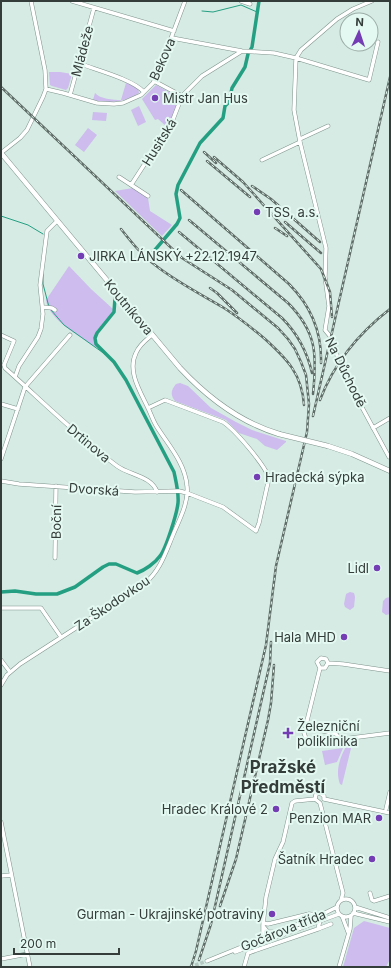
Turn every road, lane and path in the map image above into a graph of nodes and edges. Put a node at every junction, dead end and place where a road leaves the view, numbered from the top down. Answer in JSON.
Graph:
{"nodes":[{"id":1,"x":31,"y":1,"type":"edge"},
{"id":2,"x":72,"y":1,"type":"edge"},
{"id":3,"x":184,"y":1,"type":"edge"},
{"id":4,"x":241,"y":1,"type":"edge"},
{"id":5,"x":372,"y":1,"type":"edge"},
{"id":6,"x":250,"y":4,"type":"dead end"},
{"id":7,"x":94,"y":8,"type":"junction"},
{"id":8,"x":174,"y":31,"type":"junction"},
{"id":9,"x":172,"y":38,"type":"junction"},
{"id":10,"x":242,"y":51,"type":"junction"},
{"id":11,"x":376,"y":52,"type":"edge"},
{"id":12,"x":296,"y":58,"type":"junction"},
{"id":13,"x":78,"y":63,"type":"junction"},
{"id":14,"x":154,"y":81,"type":"junction"},
{"id":15,"x":46,"y":89,"type":"junction"},
{"id":16,"x":144,"y":92,"type":"junction"},
{"id":17,"x":70,"y":95,"type":"junction"},
{"id":18,"x":182,"y":96,"type":"junction"},
{"id":19,"x":328,"y":126,"type":"dead end"},
{"id":20,"x":300,"y":141,"type":"junction"},
{"id":21,"x":1,"y":153,"type":"edge"},
{"id":22,"x":262,"y":160,"type":"dead end"},
{"id":23,"x":120,"y":177,"type":"dead end"},
{"id":24,"x":131,"y":185,"type":"junction"},
{"id":25,"x":148,"y":196,"type":"dead end"},
{"id":26,"x":58,"y":221,"type":"junction"},
{"id":27,"x":43,"y":307,"type":"junction"},
{"id":28,"x":55,"y":310,"type":"dead end"},
{"id":29,"x":70,"y":334,"type":"dead end"},
{"id":30,"x":1,"y":335,"type":"edge"},
{"id":31,"x":152,"y":335,"type":"junction"},
{"id":32,"x":15,"y":377,"type":"junction"},
{"id":33,"x":26,"y":387,"type":"junction"},
{"id":34,"x":1,"y":404,"type":"edge"},
{"id":35,"x":148,"y":408,"type":"junction"},
{"id":36,"x":18,"y":409,"type":"junction"},
{"id":37,"x":390,"y":418,"type":"edge"},
{"id":38,"x":373,"y":428,"type":"junction"},
{"id":39,"x":390,"y":457,"type":"edge"},
{"id":40,"x":1,"y":459,"type":"edge"},
{"id":41,"x":390,"y":471,"type":"edge"},
{"id":42,"x":1,"y":481,"type":"edge"},
{"id":43,"x":56,"y":486,"type":"junction"},
{"id":44,"x":157,"y":492,"type":"junction"},
{"id":45,"x":187,"y":493,"type":"junction"},
{"id":46,"x":55,"y":558,"type":"dead end"},
{"id":47,"x":1,"y":608,"type":"edge"},
{"id":48,"x":61,"y":637,"type":"junction"},
{"id":49,"x":1,"y":660,"type":"edge"},
{"id":50,"x":328,"y":663,"type":"junction"},
{"id":51,"x":320,"y":668,"type":"junction"},
{"id":52,"x":390,"y":671,"type":"edge"},
{"id":53,"x":9,"y":674,"type":"junction"},
{"id":54,"x":1,"y":678,"type":"edge"},
{"id":55,"x":1,"y":685,"type":"edge"},
{"id":56,"x":306,"y":727,"type":"junction"},
{"id":57,"x":390,"y":733,"type":"edge"},
{"id":58,"x":340,"y":739,"type":"junction"},
{"id":59,"x":390,"y":792,"type":"edge"},
{"id":60,"x":315,"y":799,"type":"junction"},
{"id":61,"x":324,"y":799,"type":"junction"},
{"id":62,"x":320,"y":803,"type":"junction"},
{"id":63,"x":386,"y":809,"type":"dead end"},
{"id":64,"x":390,"y":813,"type":"edge"},
{"id":65,"x":1,"y":822,"type":"edge"},
{"id":66,"x":11,"y":875,"type":"junction"},
{"id":67,"x":1,"y":876,"type":"edge"},
{"id":68,"x":342,"y":893,"type":"junction"},
{"id":69,"x":370,"y":893,"type":"dead end"},
{"id":70,"x":390,"y":896,"type":"edge"},
{"id":71,"x":348,"y":899,"type":"junction"},
{"id":72,"x":341,"y":900,"type":"junction"},
{"id":73,"x":337,"y":907,"type":"junction"},
{"id":74,"x":355,"y":907,"type":"junction"},
{"id":75,"x":352,"y":914,"type":"junction"},
{"id":76,"x":321,"y":915,"type":"junction"},
{"id":77,"x":341,"y":915,"type":"junction"},
{"id":78,"x":390,"y":918,"type":"edge"},
{"id":79,"x":320,"y":920,"type":"junction"},
{"id":80,"x":390,"y":922,"type":"edge"},
{"id":81,"x":263,"y":924,"type":"junction"},
{"id":82,"x":331,"y":924,"type":"dead end"},
{"id":83,"x":318,"y":929,"type":"junction"},
{"id":84,"x":282,"y":930,"type":"junction"},
{"id":85,"x":348,"y":932,"type":"junction"},
{"id":86,"x":264,"y":938,"type":"junction"},
{"id":87,"x":270,"y":940,"type":"junction"},
{"id":88,"x":228,"y":953,"type":"junction"},
{"id":89,"x":27,"y":954,"type":"junction"},
{"id":90,"x":1,"y":959,"type":"edge"},
{"id":91,"x":207,"y":961,"type":"tunnel mouth"},
{"id":92,"x":30,"y":967,"type":"edge"},
{"id":93,"x":244,"y":967,"type":"edge"},
{"id":94,"x":339,"y":967,"type":"edge"}],
"edges":[{"from":1,"to":15,"type":"street"},
{"from":2,"to":7,"type":"street"},
{"from":3,"to":8,"type":"street","name":"Bekova"},
{"from":4,"to":6,"type":"street"},
{"from":5,"to":12,"type":"street"},
{"from":7,"to":8,"type":"street"},
{"from":7,"to":13,"type":"street","name":"Mládeže"},
{"from":8,"to":9,"type":"street","name":"Bekova"},
{"from":9,"to":10,"type":"street"},
{"from":9,"to":14,"type":"street","name":"Bekova"},
{"from":10,"to":12,"type":"street"},
{"from":10,"to":18,"type":"street"},
{"from":11,"to":12,"type":"street"},
{"from":12,"to":20,"type":"street","name":"Na Důchodě"},
{"from":13,"to":16,"type":"street","name":"Bekova"},
{"from":13,"to":17,"type":"street","name":"Mládeže"},
{"from":14,"to":16,"type":"street","name":"Bekova"},
{"from":14,"to":18,"type":"street"},
{"from":15,"to":17,"type":"street"},
{"from":15,"to":21,"type":"street"},
{"from":16,"to":17,"type":"street"},
{"from":18,"to":24,"type":"street","name":"Husitská"},
{"from":19,"to":20,"type":"street"},
{"from":20,"to":22,"type":"street"},
{"from":20,"to":38,"type":"street","name":"Na Důchodě"},
{"from":21,"to":26,"type":"main road","name":"Koutníkova"},
{"from":23,"to":24,"type":"street"},
{"from":24,"to":25,"type":"street"},
{"from":26,"to":27,"type":"street"},
{"from":26,"to":31,"type":"main road","name":"Koutníkova"},
{"from":27,"to":28,"type":"street"},
{"from":27,"to":32,"type":"street"},
{"from":29,"to":33,"type":"street"},
{"from":30,"to":32,"type":"street","name":"Drtinova"},
{"from":31,"to":35,"type":"street","name":"Za Škodovkou"},
{"from":31,"to":41,"type":"main road","name":"Koutníkova","bridge":true},
{"from":32,"to":33,"type":"street","name":"Drtinova"},
{"from":33,"to":36,"type":"street"},
{"from":33,"to":44,"type":"street","name":"Drtinova"},
{"from":34,"to":36,"type":"street"},
{"from":35,"to":45,"type":"street","name":"Za Škodovkou"},
{"from":35,"to":45,"type":"street"},
{"from":36,"to":40,"type":"street"},
{"from":37,"to":38,"type":"street"},
{"from":38,"to":39,"type":"street","name":"Na Důchodě"},
{"from":42,"to":43,"type":"street","name":"Dvorská"},
{"from":43,"to":44,"type":"street","name":"Dvorská"},
{"from":43,"to":46,"type":"street","name":"Boční"},
{"from":44,"to":45,"type":"street","name":"Dvorská"},
{"from":45,"to":48,"type":"street","name":"Za Škodovkou"},
{"from":47,"to":48,"type":"street"},
{"from":48,"to":53,"type":"street","name":"Za Škodovkou"},
{"from":49,"to":53,"type":"street"},
{"from":50,"to":51,"type":"street"},
{"from":50,"to":51,"type":"street"},
{"from":50,"to":52,"type":"street"},
{"from":51,"to":56,"type":"street"},
{"from":53,"to":54,"type":"street"},
{"from":53,"to":55,"type":"street","name":"Za Škodovkou"},
{"from":56,"to":58,"type":"street"},
{"from":56,"to":58,"type":"street"},
{"from":57,"to":58,"type":"street"},
{"from":59,"to":63,"type":"street"},
{"from":60,"to":61,"type":"street"},
{"from":60,"to":62,"type":"street"},
{"from":60,"to":81,"type":"street"},
{"from":61,"to":62,"type":"street"},
{"from":61,"to":64,"type":"street"},
{"from":62,"to":68,"type":"street"},
{"from":65,"to":66,"type":"street"},
{"from":66,"to":67,"type":"street"},
{"from":66,"to":89,"type":"street"},
{"from":68,"to":71,"type":"street"},
{"from":68,"to":72,"type":"street"},
{"from":69,"to":70,"type":"street"},
{"from":71,"to":72,"type":"street"},
{"from":71,"to":74,"type":"street"},
{"from":72,"to":73,"type":"street"},
{"from":73,"to":76,"type":"street","name":"Gočárova třída"},
{"from":73,"to":77,"type":"street"},
{"from":74,"to":75,"type":"street"},
{"from":74,"to":78,"type":"street"},
{"from":75,"to":77,"type":"street"},
{"from":75,"to":80,"type":"street"},
{"from":75,"to":85,"type":"street"},
{"from":76,"to":81,"type":"street"},
{"from":76,"to":84,"type":"street","name":"Gočárova třída"},
{"from":77,"to":79,"type":"street","name":"Gočárova třída"},
{"from":77,"to":85,"type":"street"},
{"from":79,"to":83,"type":"street","name":"Gočárova třída"},
{"from":79,"to":87,"type":"street","name":"Gočárova třída"},
{"from":81,"to":84,"type":"street"},
{"from":81,"to":86,"type":"street"},
{"from":82,"to":83,"type":"street","name":"Gočárova třída"},
{"from":83,"to":93,"type":"street","name":"Gočárova třída"},
{"from":84,"to":86,"type":"street","name":"Gočárova třída"},
{"from":85,"to":94,"type":"street"},
{"from":86,"to":87,"type":"street"},
{"from":86,"to":88,"type":"street","name":"Gočárova třída"},
{"from":87,"to":88,"type":"street","name":"Gočárova třída"},
{"from":88,"to":91,"type":"street","name":"Gočárova třída"},
{"from":89,"to":90,"type":"street"},
{"from":89,"to":92,"type":"street"}]}
